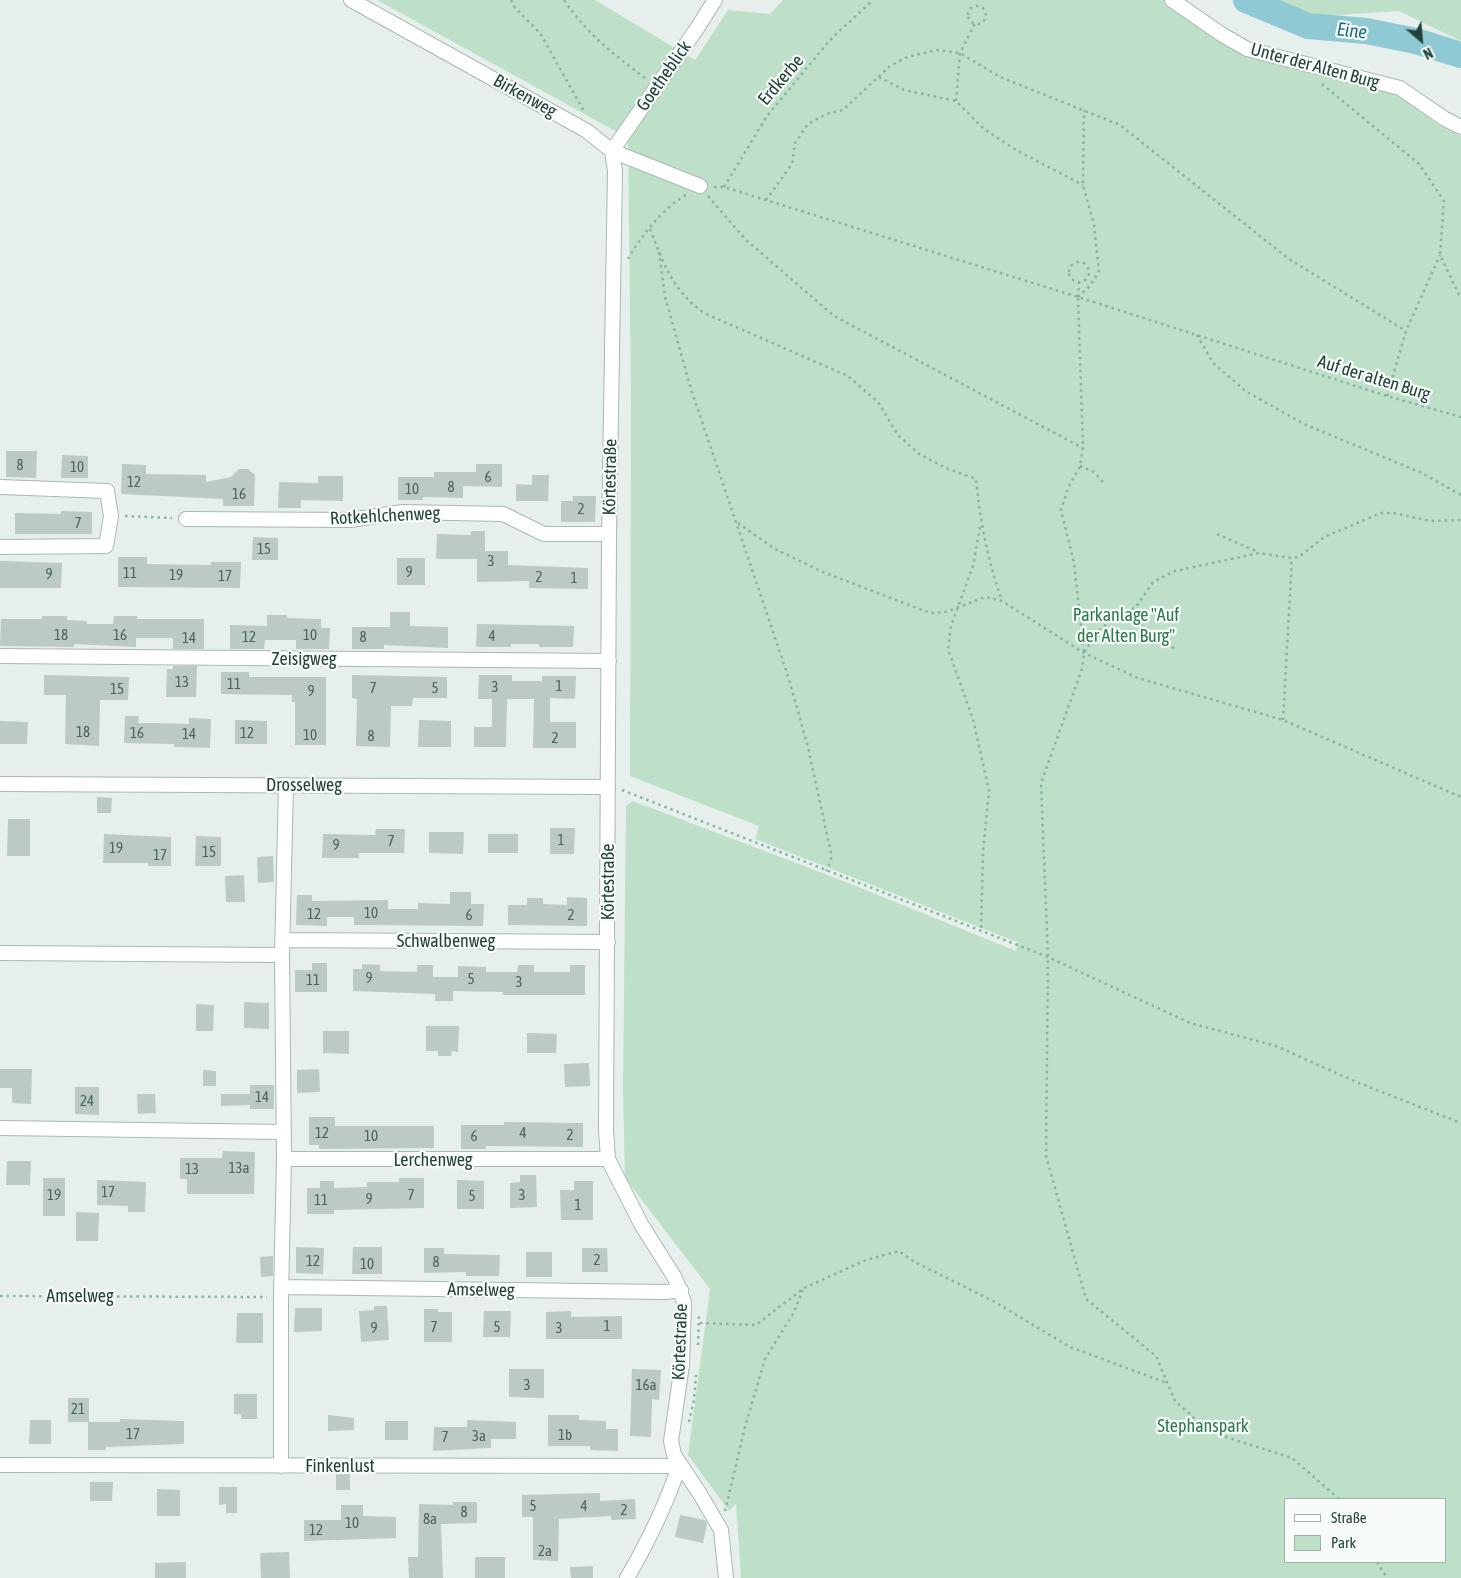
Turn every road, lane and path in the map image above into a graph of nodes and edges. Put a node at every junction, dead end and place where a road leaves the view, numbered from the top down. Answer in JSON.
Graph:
{"nodes":[{"id":1,"x":351,"y":0,"type":"edge"},
{"id":2,"x":511,"y":0,"type":"edge"},
{"id":3,"x":564,"y":0,"type":"edge"},
{"id":4,"x":715,"y":0,"type":"edge"},
{"id":5,"x":873,"y":0,"type":"edge"},
{"id":6,"x":1172,"y":0,"type":"edge"},
{"id":7,"x":975,"y":23,"type":"junction"},
{"id":8,"x":960,"y":53,"type":"junction"},
{"id":9,"x":879,"y":77,"type":"junction"},
{"id":10,"x":1317,"y":80,"type":"dead end"},
{"id":11,"x":656,"y":87,"type":"junction"},
{"id":12,"x":956,"y":101,"type":"junction"},
{"id":13,"x":1084,"y":109,"type":"junction"},
{"id":14,"x":588,"y":119,"type":"dead end"},
{"id":15,"x":1461,"y":127,"type":"edge"},
{"id":16,"x":612,"y":151,"type":"junction"},
{"id":17,"x":1083,"y":185,"type":"junction"},
{"id":18,"x":700,"y":186,"type":"junction"},
{"id":19,"x":724,"y":187,"type":"junction"},
{"id":20,"x":766,"y":200,"type":"junction"},
{"id":21,"x":650,"y":229,"type":"junction"},
{"id":22,"x":659,"y":252,"type":"junction"},
{"id":23,"x":1440,"y":255,"type":"junction"},
{"id":24,"x":625,"y":264,"type":"dead end"},
{"id":25,"x":1079,"y":282,"type":"junction"},
{"id":26,"x":1078,"y":296,"type":"junction"},
{"id":27,"x":1461,"y":299,"type":"edge"},
{"id":28,"x":1406,"y":332,"type":"junction"},
{"id":29,"x":1196,"y":334,"type":"junction"},
{"id":30,"x":1387,"y":396,"type":"junction"},
{"id":31,"x":1461,"y":416,"type":"edge"},
{"id":32,"x":1083,"y":448,"type":"junction"},
{"id":33,"x":1080,"y":466,"type":"junction"},
{"id":34,"x":1104,"y":483,"type":"dead end"},
{"id":35,"x":0,"y":486,"type":"edge"},
{"id":36,"x":1461,"y":495,"type":"edge"},
{"id":37,"x":111,"y":516,"type":"junction"},
{"id":38,"x":186,"y":519,"type":"joint"},
{"id":39,"x":1461,"y":520,"type":"edge"},
{"id":40,"x":738,"y":523,"type":"junction"},
{"id":41,"x":981,"y":525,"type":"junction"},
{"id":42,"x":609,"y":534,"type":"junction"},
{"id":43,"x":1217,"y":534,"type":"dead end"},
{"id":44,"x":0,"y":547,"type":"edge"},
{"id":45,"x":1259,"y":553,"type":"junction"},
{"id":46,"x":1292,"y":558,"type":"junction"},
{"id":47,"x":1002,"y":602,"type":"junction"},
{"id":48,"x":958,"y":607,"type":"junction"},
{"id":49,"x":1125,"y":612,"type":"junction"},
{"id":50,"x":1175,"y":649,"type":"dead end"},
{"id":51,"x":1084,"y":653,"type":"junction"},
{"id":52,"x":0,"y":656,"type":"edge"},
{"id":53,"x":609,"y":661,"type":"junction"},
{"id":54,"x":1283,"y":720,"type":"junction"},
{"id":55,"x":0,"y":784,"type":"edge"},
{"id":56,"x":286,"y":785,"type":"junction"},
{"id":57,"x":615,"y":788,"type":"junction"},
{"id":58,"x":1461,"y":797,"type":"edge"},
{"id":59,"x":622,"y":799,"type":"dead end"},
{"id":60,"x":826,"y":871,"type":"junction"},
{"id":61,"x":981,"y":933,"type":"junction"},
{"id":62,"x":284,"y":940,"type":"junction"},
{"id":63,"x":608,"y":942,"type":"junction"},
{"id":64,"x":0,"y":952,"type":"edge"},
{"id":65,"x":282,"y":955,"type":"junction"},
{"id":66,"x":1048,"y":957,"type":"junction"},
{"id":67,"x":1461,"y":1123,"type":"edge"},
{"id":68,"x":0,"y":1128,"type":"edge"},
{"id":69,"x":284,"y":1132,"type":"junction"},
{"id":70,"x":284,"y":1159,"type":"junction"},
{"id":71,"x":608,"y":1160,"type":"junction"},
{"id":72,"x":804,"y":1288,"type":"junction"},
{"id":73,"x":681,"y":1290,"type":"junction"},
{"id":74,"x":281,"y":1292,"type":"junction"},
{"id":75,"x":0,"y":1296,"type":"edge"},
{"id":76,"x":698,"y":1309,"type":"dead end"},
{"id":77,"x":700,"y":1323,"type":"junction"},
{"id":78,"x":698,"y":1352,"type":"dead end"},
{"id":79,"x":696,"y":1371,"type":"dead end"},
{"id":80,"x":1168,"y":1383,"type":"junction"},
{"id":81,"x":688,"y":1428,"type":"dead end"},
{"id":82,"x":0,"y":1465,"type":"edge"},
{"id":83,"x":281,"y":1466,"type":"junction"},
{"id":84,"x":679,"y":1466,"type":"junction"},
{"id":85,"x":1339,"y":1498,"type":"edge"},
{"id":86,"x":721,"y":1530,"type":"junction"},
{"id":87,"x":1378,"y":1563,"type":"edge"},
{"id":88,"x":627,"y":1578,"type":"edge"},
{"id":89,"x":726,"y":1578,"type":"edge"},
{"id":90,"x":1386,"y":1578,"type":"edge"}],
"edges":[{"from":1,"to":16,"type":"street","name":"Birkenweg"},
{"from":2,"to":14,"type":"path"},
{"from":3,"to":11,"type":"path"},
{"from":4,"to":11,"type":"street","name":"Goetheblick"},
{"from":5,"to":19,"type":"path","name":"Erdkerbe"},
{"from":6,"to":15,"type":"street","name":"Unter der Alten Burg"},
{"from":7,"to":7,"type":"path"},
{"from":7,"to":8,"type":"path"},
{"from":8,"to":9,"type":"path"},
{"from":8,"to":12,"type":"path"},
{"from":8,"to":13,"type":"path"},
{"from":9,"to":12,"type":"path"},
{"from":9,"to":20,"type":"path"},
{"from":10,"to":23,"type":"path"},
{"from":11,"to":16,"type":"street","name":"Goetheblick"},
{"from":12,"to":17,"type":"path"},
{"from":13,"to":17,"type":"path"},
{"from":13,"to":28,"type":"path"},
{"from":16,"to":18,"type":"street","name":"Birkenweg"},
{"from":16,"to":42,"type":"street","name":"Körtestraße"},
{"from":17,"to":26,"type":"path"},
{"from":18,"to":19,"type":"path","name":"Auf der alten Burg"},
{"from":18,"to":21,"type":"path"},
{"from":18,"to":32,"type":"path"},
{"from":19,"to":20,"type":"path","name":"Auf der alten Burg"},
{"from":20,"to":26,"type":"path","name":"Auf der alten Burg"},
{"from":21,"to":22,"type":"path"},
{"from":21,"to":24,"type":"path"},
{"from":22,"to":40,"type":"path"},
{"from":22,"to":41,"type":"path"},
{"from":23,"to":27,"type":"path"},
{"from":23,"to":28,"type":"path"},
{"from":25,"to":25,"type":"path"},
{"from":25,"to":26,"type":"path"},
{"from":26,"to":29,"type":"path","name":"Auf der alten Burg"},
{"from":26,"to":32,"type":"path"},
{"from":28,"to":30,"type":"path"},
{"from":29,"to":30,"type":"path","name":"Auf der alten Burg"},
{"from":29,"to":36,"type":"path"},
{"from":30,"to":31,"type":"path","name":"Auf der alten Burg"},
{"from":32,"to":33,"type":"path"},
{"from":33,"to":34,"type":"path"},
{"from":33,"to":51,"type":"path"},
{"from":35,"to":37,"type":"street"},
{"from":37,"to":38,"type":"path"},
{"from":37,"to":44,"type":"street"},
{"from":38,"to":42,"type":"street","name":"Rotkehlchenweg"},
{"from":39,"to":46,"type":"path"},
{"from":40,"to":48,"type":"path"},
{"from":40,"to":60,"type":"path"},
{"from":41,"to":47,"type":"path"},
{"from":41,"to":48,"type":"path"},
{"from":42,"to":53,"type":"street","name":"Körtestraße"},
{"from":43,"to":45,"type":"path"},
{"from":45,"to":46,"type":"path"},
{"from":45,"to":49,"type":"path"},
{"from":46,"to":54,"type":"path"},
{"from":47,"to":48,"type":"path"},
{"from":47,"to":51,"type":"path"},
{"from":48,"to":61,"type":"path"},
{"from":49,"to":50,"type":"path"},
{"from":49,"to":51,"type":"path"},
{"from":51,"to":54,"type":"path"},
{"from":51,"to":66,"type":"path"},
{"from":52,"to":53,"type":"street","name":"Zeisigweg"},
{"from":53,"to":57,"type":"street","name":"Körtestraße"},
{"from":54,"to":58,"type":"path"},
{"from":55,"to":56,"type":"street","name":"Drosselweg"},
{"from":56,"to":57,"type":"street","name":"Drosselweg"},
{"from":56,"to":62,"type":"street"},
{"from":57,"to":59,"type":"path"},
{"from":57,"to":60,"type":"path"},
{"from":57,"to":63,"type":"street","name":"Körtestraße"},
{"from":60,"to":61,"type":"path"},
{"from":61,"to":66,"type":"path"},
{"from":62,"to":63,"type":"street","name":"Schwalbenweg"},
{"from":62,"to":65,"type":"street"},
{"from":63,"to":71,"type":"street","name":"Körtestraße"},
{"from":64,"to":65,"type":"street"},
{"from":65,"to":69,"type":"street"},
{"from":66,"to":67,"type":"path"},
{"from":66,"to":80,"type":"path"},
{"from":68,"to":69,"type":"street"},
{"from":69,"to":70,"type":"street"},
{"from":70,"to":71,"type":"street","name":"Lerchenweg"},
{"from":70,"to":74,"type":"street"},
{"from":71,"to":73,"type":"street","name":"Körtestraße"},
{"from":72,"to":77,"type":"path"},
{"from":72,"to":80,"type":"path"},
{"from":72,"to":86,"type":"path"},
{"from":73,"to":74,"type":"street","name":"Amselweg"},
{"from":73,"to":84,"type":"street","name":"Körtestraße"},
{"from":74,"to":75,"type":"path","name":"Amselweg"},
{"from":74,"to":83,"type":"street"},
{"from":76,"to":77,"type":"path"},
{"from":77,"to":78,"type":"path"},
{"from":79,"to":81,"type":"path"},
{"from":80,"to":85,"type":"path"},
{"from":82,"to":83,"type":"street","name":"Finkenlust"},
{"from":83,"to":84,"type":"street","name":"Finkenlust"},
{"from":84,"to":86,"type":"street","name":"Körtestraße"},
{"from":84,"to":88,"type":"street"},
{"from":86,"to":89,"type":"street","name":"Körtestraße"},
{"from":87,"to":90,"type":"path"}]}
